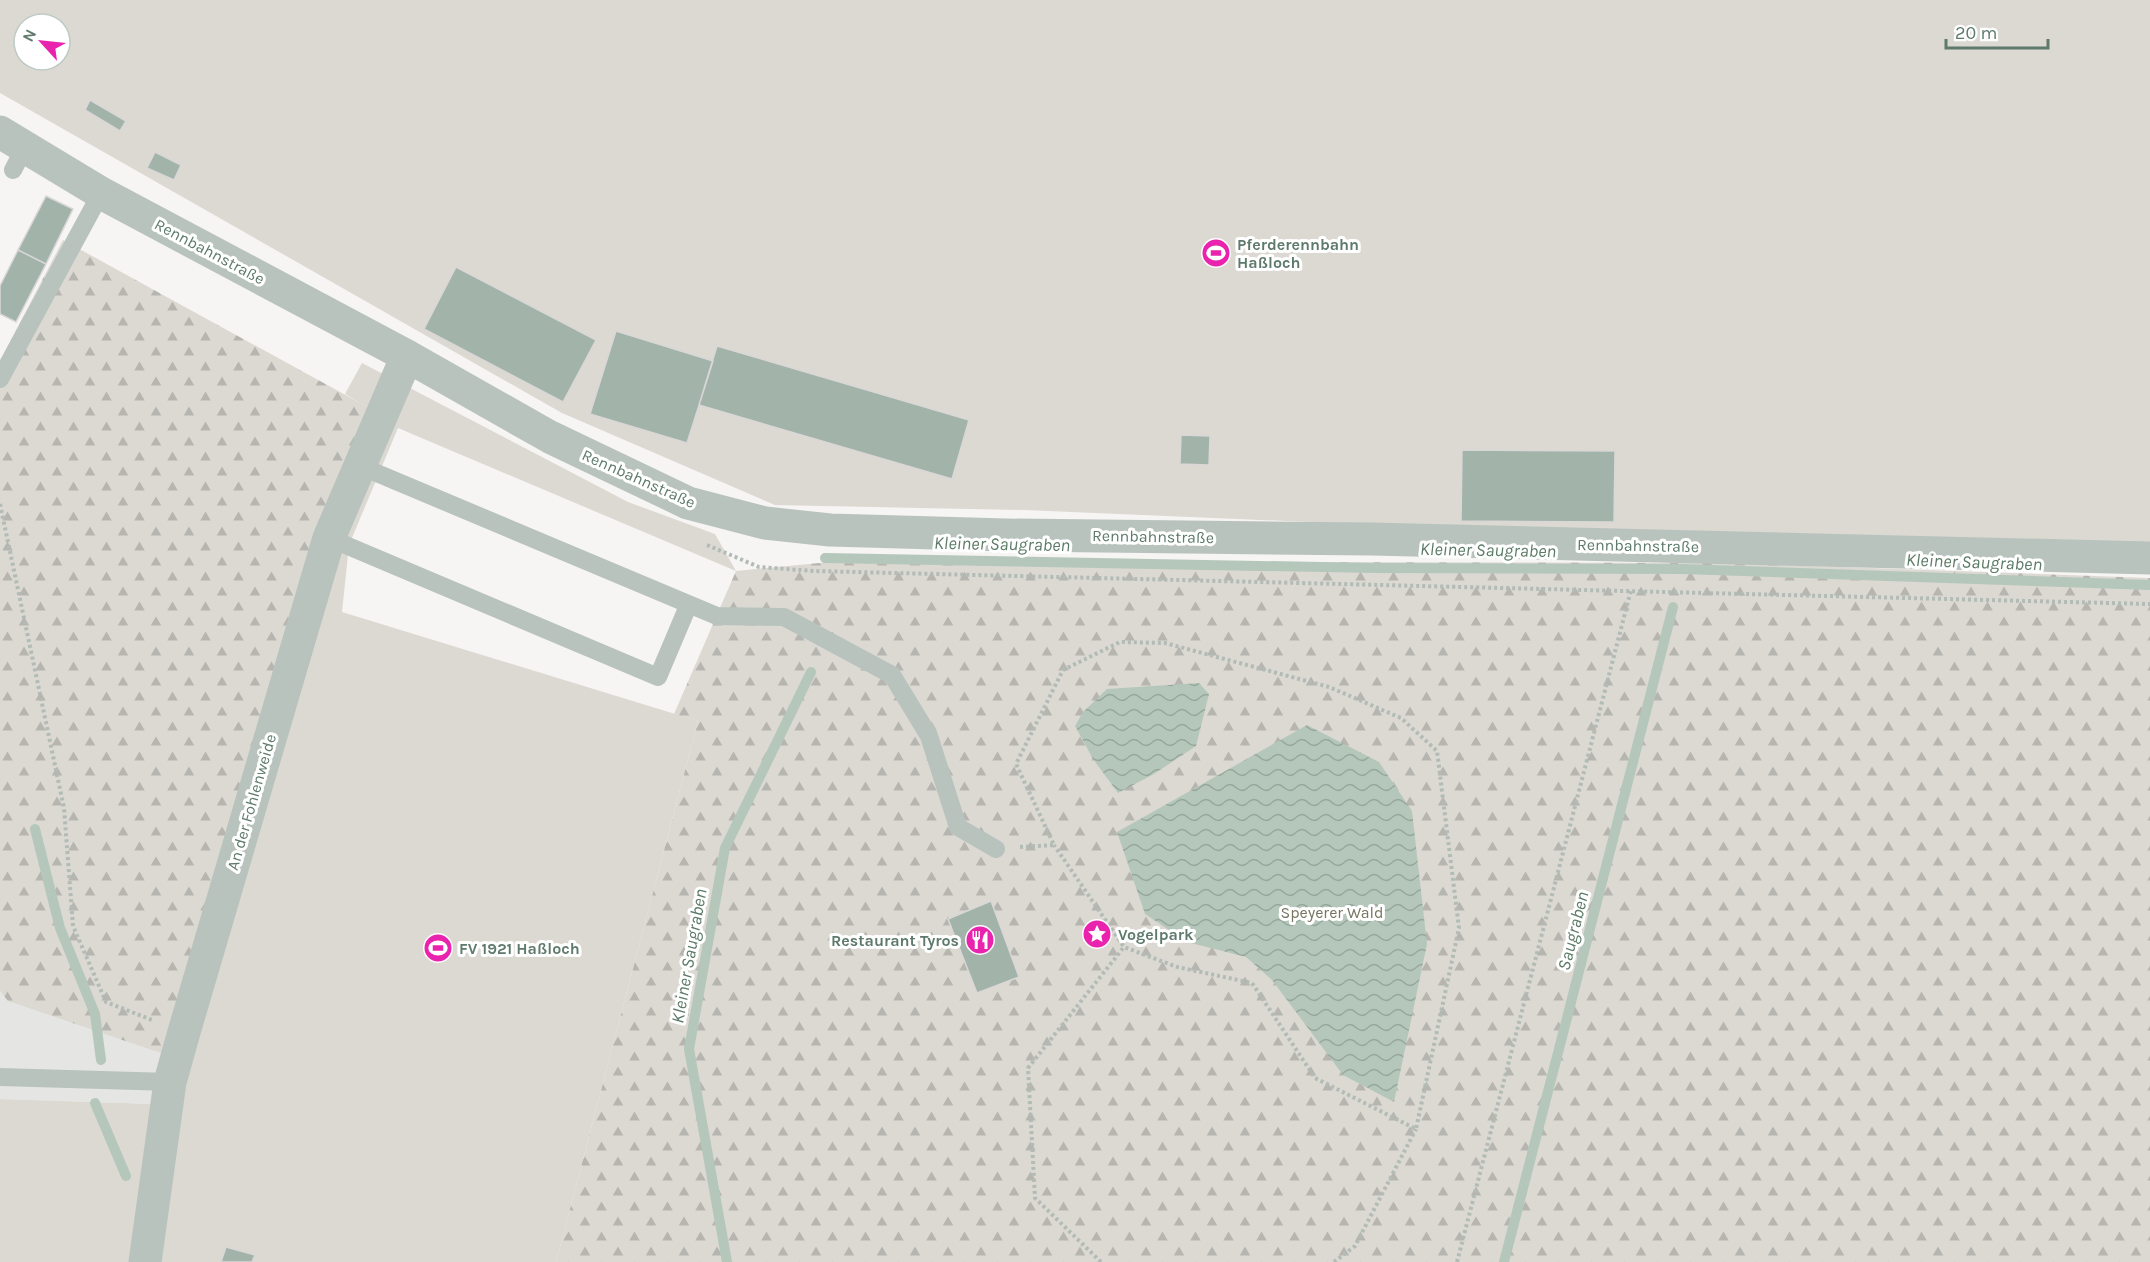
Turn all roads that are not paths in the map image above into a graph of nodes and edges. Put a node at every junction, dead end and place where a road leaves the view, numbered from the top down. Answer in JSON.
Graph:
{"nodes":[{"id":1,"x":13,"y":149,"type":"edge"},
{"id":2,"x":101,"y":193,"type":"junction"},
{"id":3,"x":408,"y":356,"type":"junction"},
{"id":4,"x":0,"y":379,"type":"edge"},
{"id":5,"x":360,"y":466,"type":"junction"},
{"id":6,"x":329,"y":538,"type":"junction"},
{"id":7,"x":2150,"y":558,"type":"edge"},
{"id":8,"x":688,"y":606,"type":"junction"},
{"id":9,"x":996,"y":849,"type":"road end"},
{"id":10,"x":0,"y":1077,"type":"edge"},
{"id":11,"x":170,"y":1083,"type":"junction"},
{"id":12,"x":145,"y":1262,"type":"edge"}],
"edges":[{"from":1,"to":2,"type":"street","name":"Rennbahnstraße"},
{"from":2,"to":3,"type":"street","name":"Rennbahnstraße"},
{"from":2,"to":4,"type":"lane"},
{"from":3,"to":5,"type":"street","name":"An der Fohlenweide"},
{"from":3,"to":7,"type":"street","name":"Rennbahnstraße"},
{"from":5,"to":6,"type":"street","name":"An der Fohlenweide"},
{"from":5,"to":8,"type":"lane"},
{"from":6,"to":8,"type":"lane"},
{"from":6,"to":11,"type":"street","name":"An der Fohlenweide"},
{"from":8,"to":9,"type":"lane"},
{"from":10,"to":11,"type":"lane"},
{"from":11,"to":12,"type":"street","name":"An der Fohlenweide"}]}
